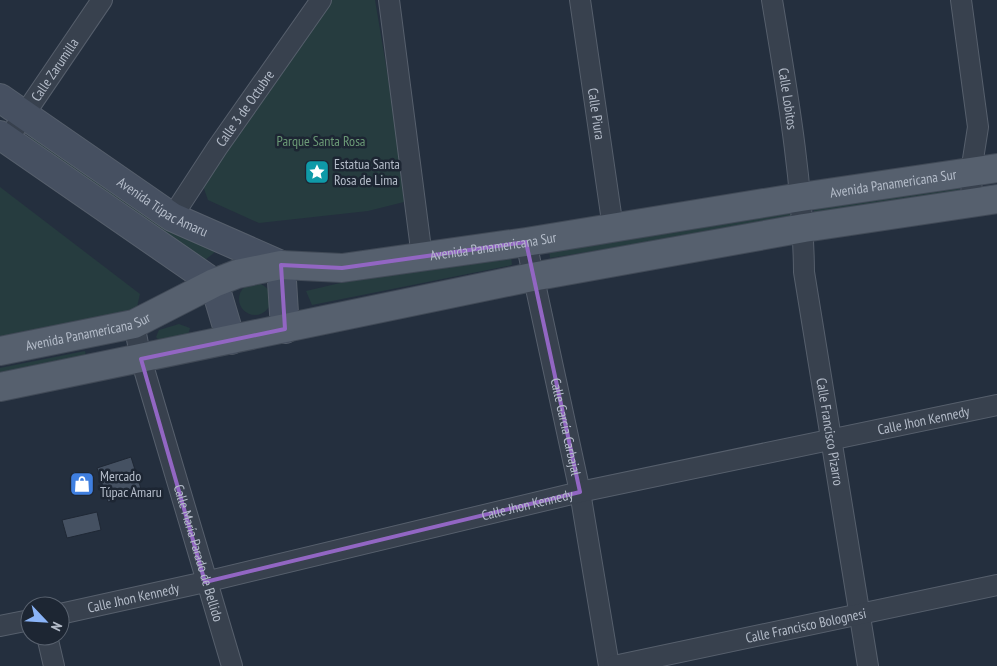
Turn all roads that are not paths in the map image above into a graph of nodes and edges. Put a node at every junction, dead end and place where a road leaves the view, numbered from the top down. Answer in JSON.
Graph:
{"nodes":[{"id":1,"x":102,"y":0,"type":"edge"},
{"id":2,"x":321,"y":0,"type":"edge"},
{"id":3,"x":389,"y":0,"type":"edge"},
{"id":4,"x":580,"y":0,"type":"edge"},
{"id":5,"x":772,"y":0,"type":"edge"},
{"id":6,"x":961,"y":0,"type":"edge"},
{"id":7,"x":0,"y":98,"type":"edge"},
{"id":8,"x":24,"y":114,"type":"junction"},
{"id":9,"x":3,"y":137,"type":"edge"},
{"id":10,"x":984,"y":170,"type":"edge"},
{"id":11,"x":801,"y":197,"type":"junction"},
{"id":12,"x":985,"y":202,"type":"edge"},
{"id":13,"x":172,"y":216,"type":"junction"},
{"id":14,"x":613,"y":228,"type":"junction"},
{"id":15,"x":804,"y":228,"type":"junction"},
{"id":16,"x":526,"y":242,"type":"junction"},
{"id":17,"x":422,"y":256,"type":"junction"},
{"id":18,"x":281,"y":265,"type":"junction"},
{"id":19,"x":532,"y":277,"type":"junction"},
{"id":20,"x":214,"y":283,"type":"junction"},
{"id":21,"x":134,"y":324,"type":"junction"},
{"id":22,"x":286,"y":329,"type":"junction"},
{"id":23,"x":231,"y":340,"type":"junction"},
{"id":24,"x":0,"y":352,"type":"edge"},
{"id":25,"x":141,"y":360,"type":"junction"},
{"id":26,"x":0,"y":387,"type":"edge"},
{"id":27,"x":997,"y":405,"type":"edge"},
{"id":28,"x":831,"y":441,"type":"junction"},
{"id":29,"x":580,"y":492,"type":"junction"},
{"id":30,"x":205,"y":582,"type":"junction"},
{"id":31,"x":997,"y":585,"type":"edge"},
{"id":32,"x":70,"y":612,"type":"edge"},
{"id":33,"x":859,"y":616,"type":"junction"},
{"id":34,"x":20,"y":622,"type":"edge"},
{"id":35,"x":0,"y":626,"type":"edge"},
{"id":36,"x":49,"y":646,"type":"edge"},
{"id":37,"x":54,"y":666,"type":"edge"},
{"id":38,"x":232,"y":666,"type":"edge"},
{"id":39,"x":608,"y":666,"type":"edge"},
{"id":40,"x":614,"y":666,"type":"edge"},
{"id":41,"x":868,"y":666,"type":"edge"}],
"edges":[{"from":1,"to":8,"type":"street","name":"Calle Zarumilla"},
{"from":2,"to":13,"type":"street","name":"Calle 3 de Octubre"},
{"from":3,"to":17,"type":"street"},
{"from":4,"to":14,"type":"street","name":"Calle Piura"},
{"from":5,"to":11,"type":"street","name":"Calle Lobitos"},
{"from":6,"to":10,"type":"street"},
{"from":7,"to":8,"type":"street","name":"Avenida Túpac Amaru"},
{"from":8,"to":9,"type":"street","name":"Calle Zarumilla"},
{"from":8,"to":13,"type":"street","name":"Avenida Túpac Amaru"},
{"from":9,"to":20,"type":"street"},
{"from":10,"to":11,"type":"main road","name":"Avenida Panamericana Sur"},
{"from":10,"to":12,"type":"street"},
{"from":11,"to":14,"type":"main road","name":"Avenida Panamericana Sur"},
{"from":11,"to":15,"type":"street","name":"Calle Francisco Pizarro"},
{"from":12,"to":15,"type":"main road"},
{"from":13,"to":18,"type":"street","name":"Avenida Túpac Amaru"},
{"from":14,"to":16,"type":"main road","name":"Avenida Panamericana Sur"},
{"from":15,"to":19,"type":"main road"},
{"from":15,"to":28,"type":"street","name":"Calle Francisco Pizarro"},
{"from":16,"to":17,"type":"main road","name":"Avenida Panamericana Sur"},
{"from":16,"to":19,"type":"street","name":"Calle García Carbajal"},
{"from":17,"to":18,"type":"main road","name":"Avenida Panamericana Sur"},
{"from":18,"to":20,"type":"main road","name":"Avenida Panamericana Sur"},
{"from":18,"to":22,"type":"street"},
{"from":19,"to":22,"type":"main road"},
{"from":19,"to":29,"type":"street","name":"Calle García Carbajal"},
{"from":20,"to":21,"type":"main road","name":"Avenida Panamericana Sur"},
{"from":20,"to":23,"type":"street"},
{"from":21,"to":24,"type":"main road","name":"Avenida Panamericana Sur"},
{"from":21,"to":25,"type":"street","name":"Calle María Parado de Bellido"},
{"from":22,"to":23,"type":"main road"},
{"from":23,"to":25,"type":"main road"},
{"from":25,"to":26,"type":"main road"},
{"from":25,"to":30,"type":"street","name":"Calle María Parado de Bellido"},
{"from":27,"to":28,"type":"street","name":"Calle Jhon Kennedy"},
{"from":28,"to":29,"type":"street","name":"Calle Jhon Kennedy"},
{"from":28,"to":33,"type":"street","name":"Calle Francisco Pizarro"},
{"from":29,"to":30,"type":"street","name":"Calle Jhon Kennedy"},
{"from":29,"to":39,"type":"street","name":"Calle García Carbajal"},
{"from":30,"to":32,"type":"street","name":"Calle Jhon Kennedy"},
{"from":30,"to":38,"type":"street","name":"Calle María Parado de Bellido"},
{"from":31,"to":33,"type":"street","name":"Calle Francisco Bolognesi"},
{"from":33,"to":40,"type":"street","name":"Calle Francisco Bolognesi"},
{"from":33,"to":41,"type":"street","name":"Calle Francisco Pizarro"},
{"from":34,"to":35,"type":"street"},
{"from":36,"to":37,"type":"street"}]}
